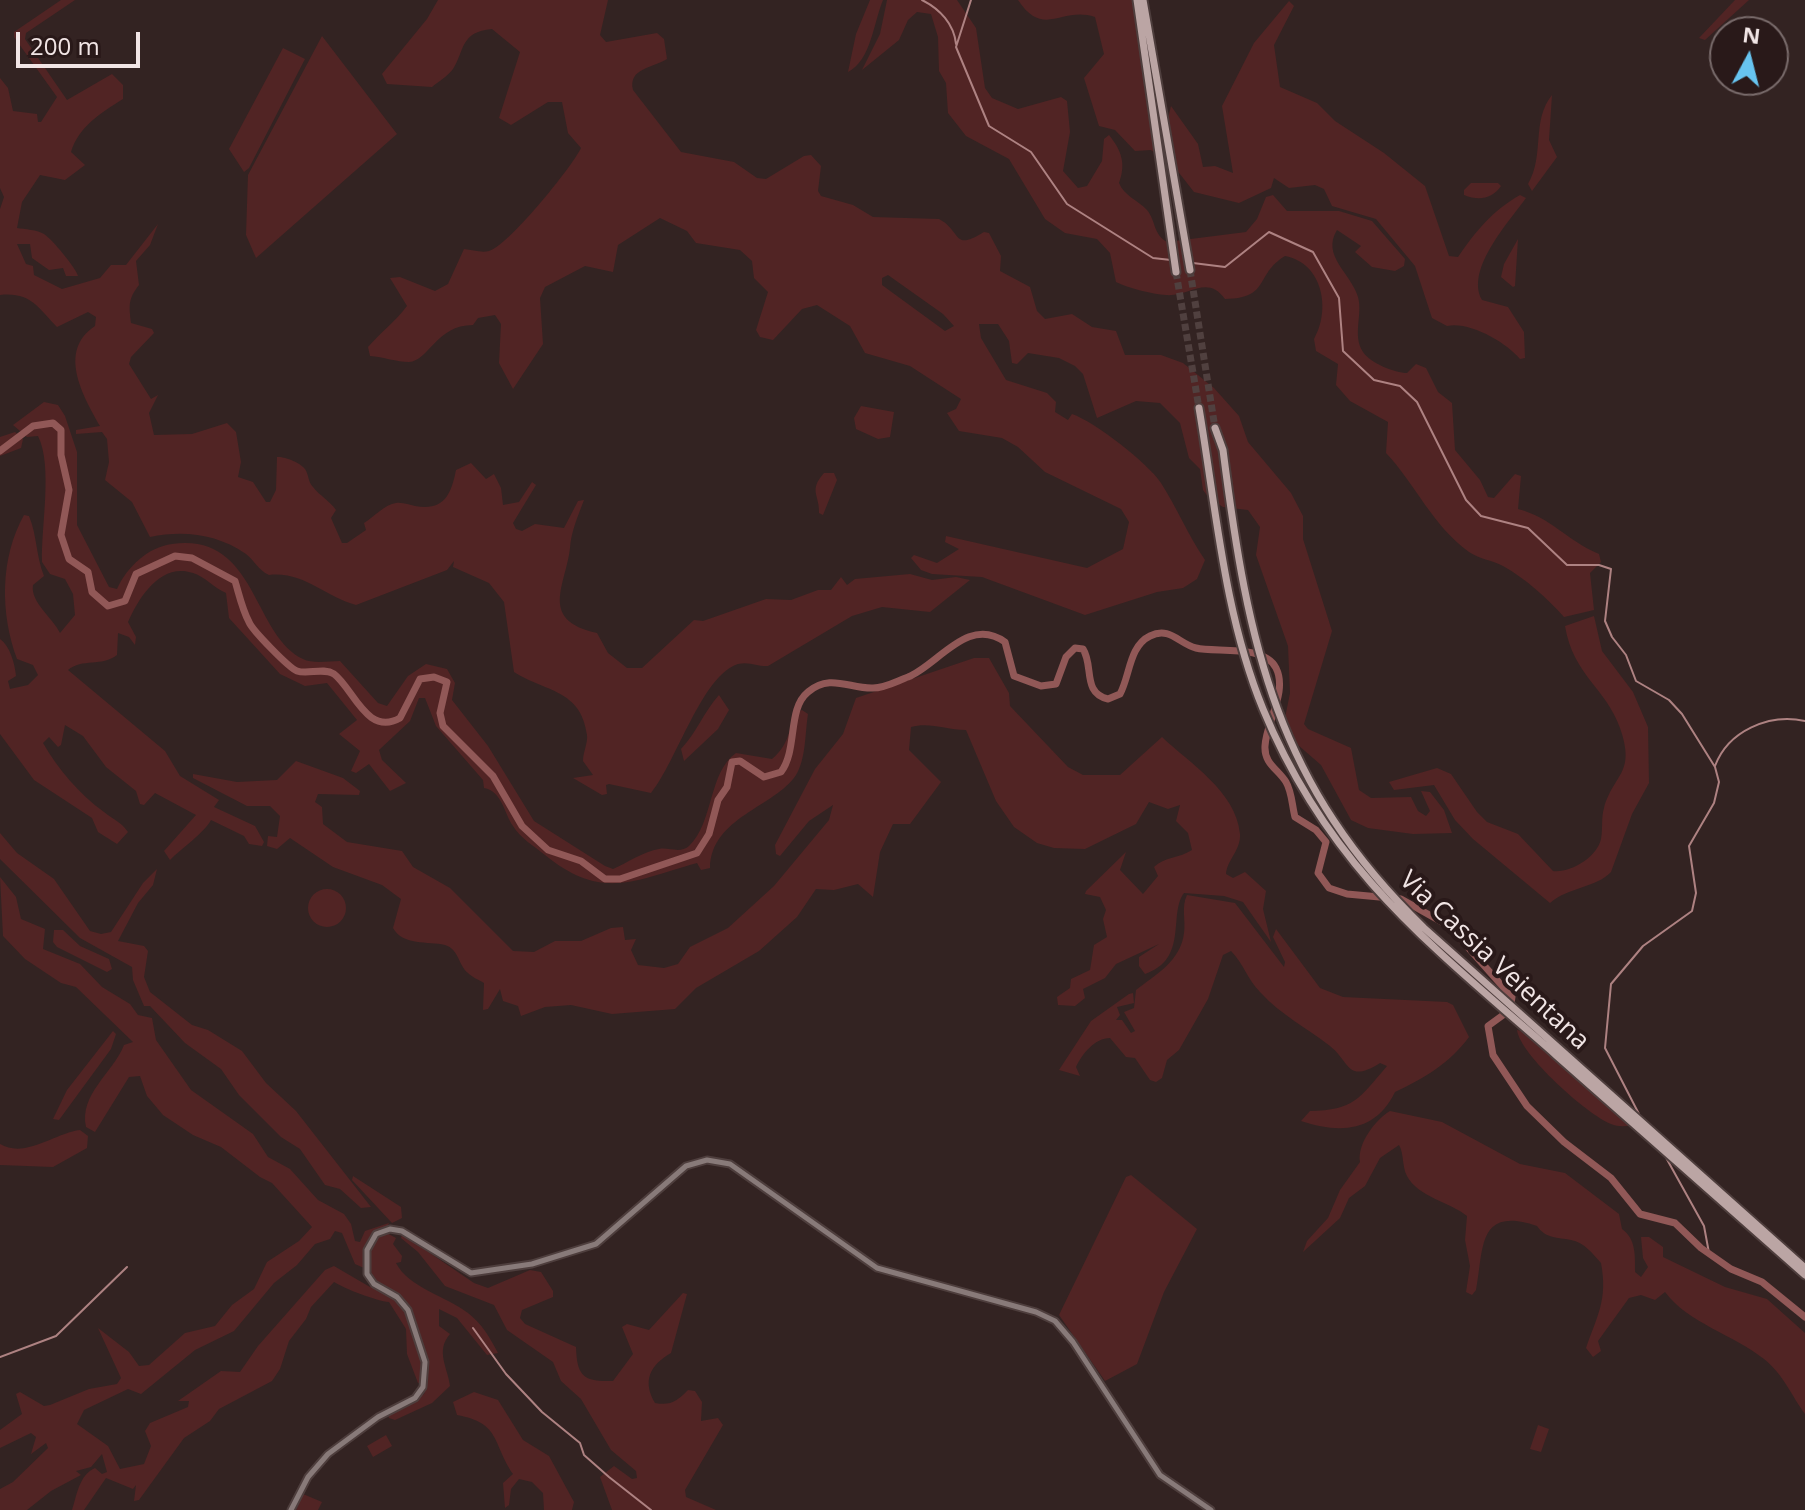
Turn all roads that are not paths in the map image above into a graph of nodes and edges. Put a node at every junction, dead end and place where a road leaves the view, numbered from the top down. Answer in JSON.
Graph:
{"nodes":[{"id":1,"x":1137,"y":0,"type":"edge"},
{"id":2,"x":1143,"y":0,"type":"edge"},
{"id":3,"x":1156,"y":105,"type":"junction"},
{"id":4,"x":1190,"y":270,"type":"tunnel mouth"},
{"id":5,"x":1176,"y":272,"type":"tunnel mouth"},
{"id":6,"x":1199,"y":408,"type":"tunnel mouth"},
{"id":7,"x":1215,"y":428,"type":"tunnel mouth"},
{"id":8,"x":1534,"y":1031,"type":"junction"},
{"id":9,"x":1702,"y":1181,"type":"junction"},
{"id":10,"x":1805,"y":1268,"type":"edge"},
{"id":11,"x":1805,"y":1275,"type":"edge"},
{"id":12,"x":291,"y":1510,"type":"edge"},
{"id":13,"x":1211,"y":1510,"type":"edge"}],
"edges":[{"from":1,"to":3,"type":"highway"},
{"from":2,"to":3,"type":"highway"},
{"from":3,"to":4,"type":"highway"},
{"from":3,"to":5,"type":"highway"},
{"from":6,"to":8,"type":"highway","name":"Via Cassia Veientana"},
{"from":7,"to":8,"type":"highway","name":"Via Cassia Veientana"},
{"from":8,"to":9,"type":"highway","name":"Via Cassia Veientana"},
{"from":9,"to":10,"type":"highway","name":"Via Cassia Veientana"},
{"from":9,"to":11,"type":"highway"},
{"from":12,"to":13,"type":"street"}]}
